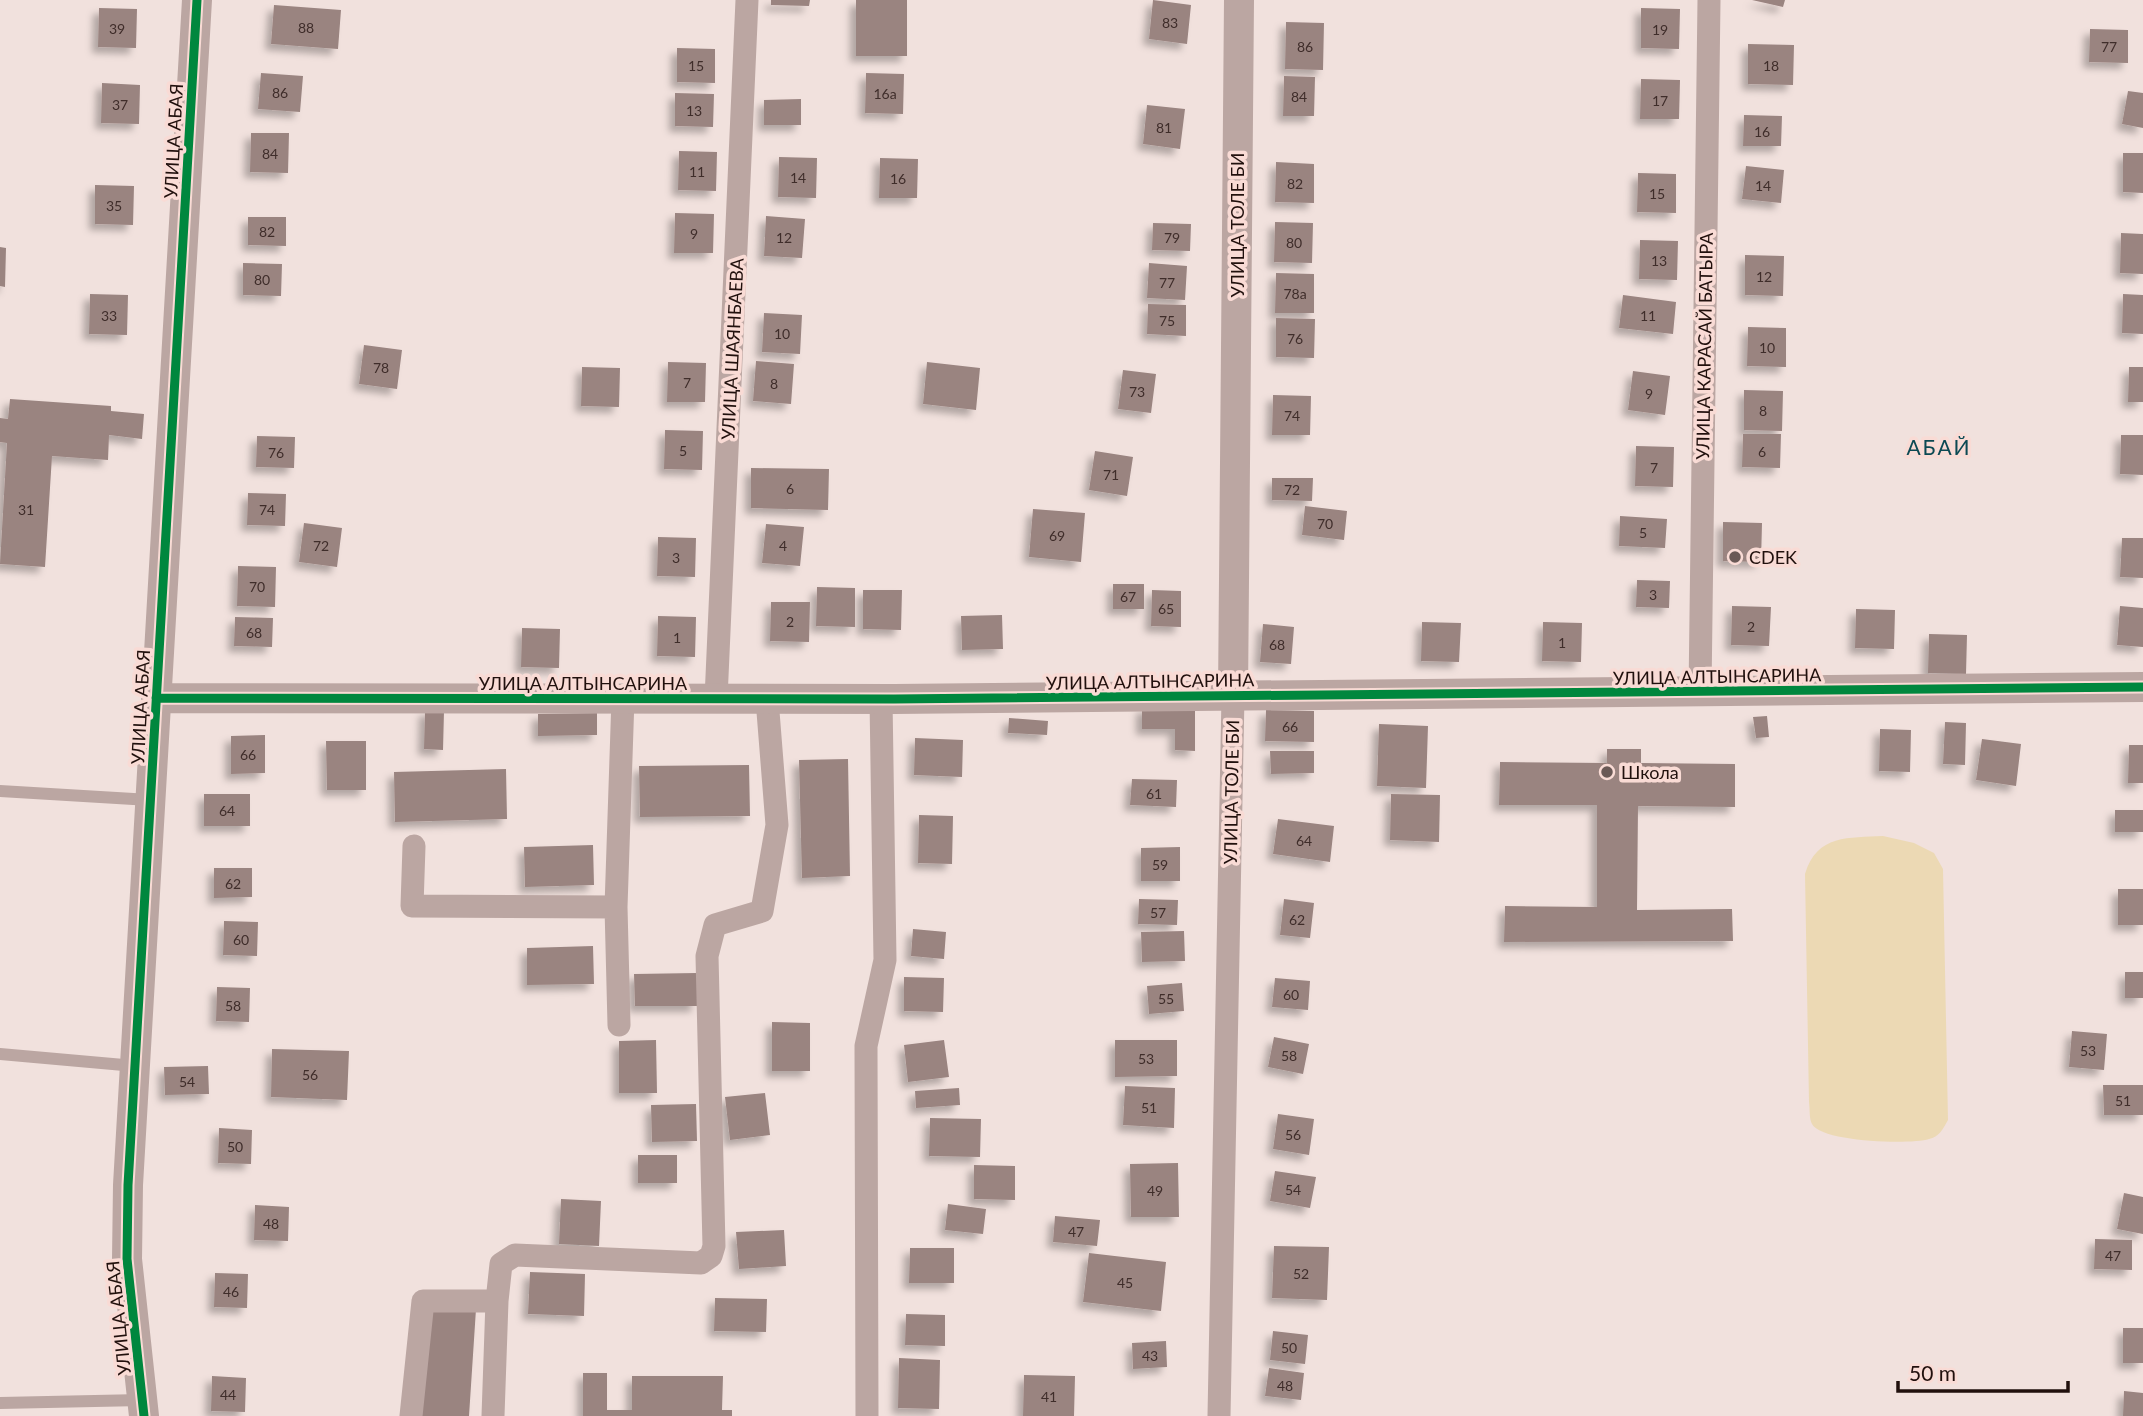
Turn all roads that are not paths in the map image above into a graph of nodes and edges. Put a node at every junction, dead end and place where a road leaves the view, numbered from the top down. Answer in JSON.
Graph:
{"nodes":[{"id":1,"x":197,"y":0,"type":"edge"},
{"id":2,"x":747,"y":0,"type":"edge"},
{"id":3,"x":1239,"y":0,"type":"edge"},
{"id":4,"x":1709,"y":0,"type":"edge"},
{"id":5,"x":2143,"y":687,"type":"edge"},
{"id":6,"x":1700,"y":692,"type":"junction"},
{"id":7,"x":1233,"y":696,"type":"junction"},
{"id":8,"x":156,"y":698,"type":"junction"},
{"id":9,"x":622,"y":698,"type":"junction"},
{"id":10,"x":716,"y":699,"type":"junction"},
{"id":11,"x":767,"y":699,"type":"junction"},
{"id":12,"x":881,"y":699,"type":"junction"},
{"id":13,"x":0,"y":790,"type":"edge"},
{"id":14,"x":150,"y":800,"type":"junction"},
{"id":15,"x":414,"y":846,"type":"dead end"},
{"id":16,"x":616,"y":906,"type":"junction"},
{"id":17,"x":620,"y":1025,"type":"dead end"},
{"id":18,"x":0,"y":1054,"type":"edge"},
{"id":19,"x":135,"y":1066,"type":"junction"},
{"id":20,"x":497,"y":1301,"type":"junction"},
{"id":21,"x":0,"y":1403,"type":"edge"},
{"id":22,"x":143,"y":1408,"type":"edge"},
{"id":23,"x":411,"y":1416,"type":"edge"},
{"id":24,"x":493,"y":1416,"type":"edge"},
{"id":25,"x":867,"y":1416,"type":"edge"},
{"id":26,"x":1219,"y":1416,"type":"edge"}],
"edges":[{"from":1,"to":8,"type":"street","name":"УЛИЦА АБАЯ"},
{"from":2,"to":10,"type":"street","name":"УЛИЦА ШАЯНБАЕВА"},
{"from":3,"to":7,"type":"street","name":"УЛИЦА ТОЛЕ БИ"},
{"from":4,"to":6,"type":"street","name":"УЛИЦА КАРАСАЙ БАТЫРА"},
{"from":5,"to":6,"type":"street","name":"УЛИЦА АЛТЫНСАРИНА"},
{"from":6,"to":7,"type":"street","name":"УЛИЦА АЛТЫНСАРИНА"},
{"from":7,"to":12,"type":"street","name":"УЛИЦА АЛТЫНСАРИНА"},
{"from":7,"to":26,"type":"street","name":"УЛИЦА ТОЛЕ БИ"},
{"from":8,"to":9,"type":"street","name":"УЛИЦА АЛТЫНСАРИНА"},
{"from":8,"to":14,"type":"street","name":"УЛИЦА АБАЯ"},
{"from":9,"to":10,"type":"street","name":"УЛИЦА АЛТЫНСАРИНА"},
{"from":9,"to":16,"type":"street"},
{"from":10,"to":11,"type":"street","name":"УЛИЦА АЛТЫНСАРИНА"},
{"from":11,"to":12,"type":"street","name":"УЛИЦА АЛТЫНСАРИНА"},
{"from":11,"to":20,"type":"street"},
{"from":12,"to":25,"type":"street"},
{"from":13,"to":14,"type":"lane"},
{"from":14,"to":19,"type":"street","name":"УЛИЦА АБАЯ"},
{"from":15,"to":16,"type":"street"},
{"from":16,"to":17,"type":"street"},
{"from":18,"to":19,"type":"lane"},
{"from":19,"to":22,"type":"street","name":"УЛИЦА АБАЯ"},
{"from":20,"to":23,"type":"street"},
{"from":20,"to":24,"type":"street"},
{"from":21,"to":22,"type":"lane"}]}
